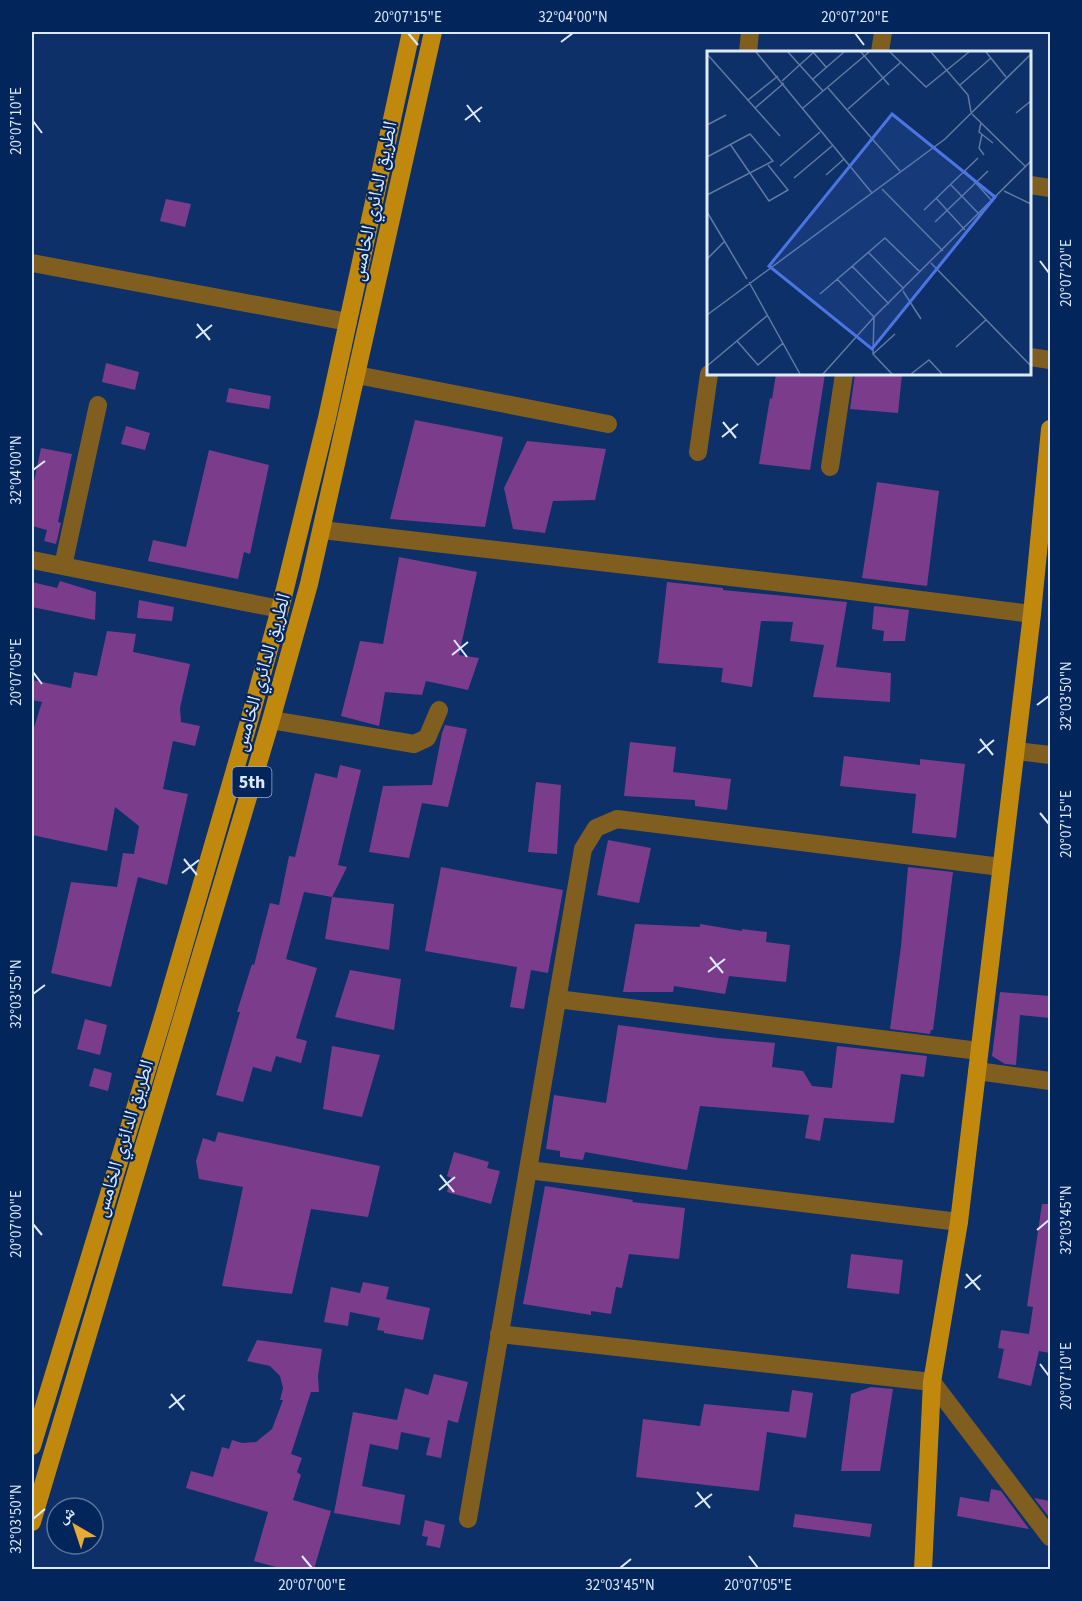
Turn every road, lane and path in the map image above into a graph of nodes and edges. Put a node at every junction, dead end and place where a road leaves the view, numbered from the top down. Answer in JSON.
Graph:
{"nodes":[{"id":1,"x":411,"y":32,"type":"edge"},
{"id":2,"x":433,"y":32,"type":"edge"},
{"id":3,"x":750,"y":32,"type":"edge"},
{"id":4,"x":882,"y":32,"type":"edge"},
{"id":5,"x":748,"y":51,"type":"edge"},
{"id":6,"x":880,"y":51,"type":"edge"},
{"id":7,"x":1031,"y":185,"type":"edge"},
{"id":8,"x":1050,"y":188,"type":"edge"},
{"id":9,"x":361,"y":261,"type":"junction"},
{"id":10,"x":32,"y":263,"type":"edge"},
{"id":11,"x":382,"y":266,"type":"junction"},
{"id":12,"x":348,"y":322,"type":"junction"},
{"id":13,"x":1031,"y":357,"type":"edge"},
{"id":14,"x":1050,"y":360,"type":"edge"},
{"id":15,"x":357,"y":375,"type":"junction"},
{"id":16,"x":709,"y":375,"type":"edge"},
{"id":17,"x":843,"y":375,"type":"edge"},
{"id":18,"x":99,"y":405,"type":"dead end"},
{"id":19,"x":608,"y":424,"type":"dead end"},
{"id":20,"x":1050,"y":429,"type":"edge"},
{"id":21,"x":698,"y":452,"type":"dead end"},
{"id":22,"x":830,"y":466,"type":"dead end"},
{"id":23,"x":322,"y":530,"type":"junction"},
{"id":24,"x":32,"y":560,"type":"edge"},
{"id":25,"x":63,"y":566,"type":"junction"},
{"id":26,"x":280,"y":609,"type":"junction"},
{"id":27,"x":1032,"y":614,"type":"junction"},
{"id":28,"x":439,"y":710,"type":"dead end"},
{"id":29,"x":271,"y":720,"type":"junction"},
{"id":30,"x":1016,"y":751,"type":"junction"},
{"id":31,"x":1050,"y":755,"type":"edge"},
{"id":32,"x":1001,"y":867,"type":"junction"},
{"id":33,"x":557,"y":999,"type":"junction"},
{"id":34,"x":979,"y":1051,"type":"junction"},
{"id":35,"x":977,"y":1071,"type":"junction"},
{"id":36,"x":1050,"y":1081,"type":"edge"},
{"id":37,"x":528,"y":1170,"type":"junction"},
{"id":38,"x":959,"y":1221,"type":"junction"},
{"id":39,"x":499,"y":1334,"type":"junction"},
{"id":40,"x":932,"y":1382,"type":"junction"},
{"id":41,"x":32,"y":1446,"type":"edge"},
{"id":42,"x":468,"y":1519,"type":"dead end"},
{"id":43,"x":32,"y":1522,"type":"edge"},
{"id":44,"x":1050,"y":1537,"type":"edge"},
{"id":45,"x":923,"y":1569,"type":"edge"}],
"edges":[{"from":1,"to":9,"type":"main road","name":"الطريق الدائري الخامس","number":"5th"},
{"from":2,"to":11,"type":"main road","name":"الطريق الدائري الخامس","number":"5th"},
{"from":3,"to":5,"type":"street"},
{"from":4,"to":6,"type":"street"},
{"from":7,"to":8,"type":"street"},
{"from":9,"to":11,"type":"main road"},
{"from":9,"to":12,"type":"main road","name":"الطريق الدائري الخامس","number":"5th"},
{"from":10,"to":12,"type":"street"},
{"from":11,"to":15,"type":"main road","name":"الطريق الدائري الخامس","number":"5th"},
{"from":12,"to":26,"type":"main road","name":"الطريق الدائري الخامس","number":"5th"},
{"from":13,"to":14,"type":"street"},
{"from":15,"to":19,"type":"street"},
{"from":15,"to":23,"type":"main road","name":"الطريق الدائري الخامس","number":"5th"},
{"from":16,"to":21,"type":"street"},
{"from":17,"to":22,"type":"street"},
{"from":18,"to":25,"type":"street"},
{"from":20,"to":27,"type":"main road"},
{"from":23,"to":27,"type":"street"},
{"from":23,"to":29,"type":"main road","name":"الطريق الدائري الخامس","number":"5th"},
{"from":24,"to":25,"type":"street"},
{"from":25,"to":26,"type":"street"},
{"from":26,"to":41,"type":"main road","name":"الطريق الدائري الخامس","number":"5th"},
{"from":27,"to":30,"type":"main road"},
{"from":28,"to":29,"type":"street"},
{"from":29,"to":43,"type":"main road","name":"الطريق الدائري الخامس","number":"5th"},
{"from":30,"to":31,"type":"street"},
{"from":30,"to":32,"type":"main road"},
{"from":32,"to":33,"type":"street"},
{"from":32,"to":34,"type":"main road"},
{"from":33,"to":34,"type":"street"},
{"from":33,"to":37,"type":"street"},
{"from":34,"to":35,"type":"main road"},
{"from":35,"to":36,"type":"street"},
{"from":35,"to":38,"type":"main road"},
{"from":37,"to":38,"type":"street"},
{"from":37,"to":39,"type":"street"},
{"from":38,"to":40,"type":"main road"},
{"from":39,"to":40,"type":"street"},
{"from":39,"to":42,"type":"street"},
{"from":40,"to":44,"type":"street"},
{"from":40,"to":45,"type":"main road"}]}
